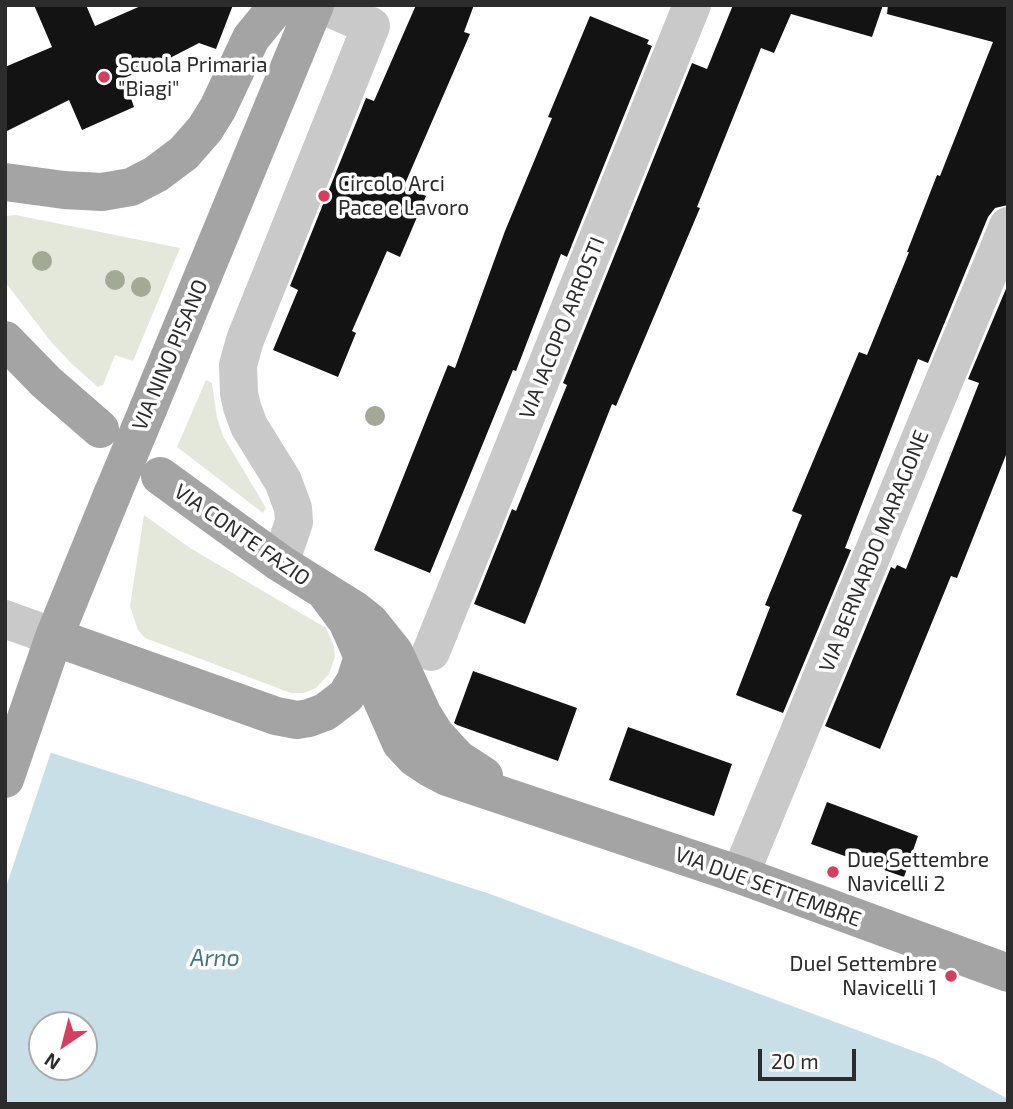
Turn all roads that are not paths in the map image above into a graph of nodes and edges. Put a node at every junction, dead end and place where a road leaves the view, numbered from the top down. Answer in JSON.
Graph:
{"nodes":[{"id":1,"x":278,"y":5,"type":"edge"},
{"id":2,"x":315,"y":5,"type":"edge"},
{"id":3,"x":322,"y":5,"type":"edge"},
{"id":4,"x":692,"y":5,"type":"edge"},
{"id":5,"x":5,"y":182,"type":"edge"},
{"id":6,"x":1008,"y":226,"type":"edge"},
{"id":7,"x":5,"y":340,"type":"edge"},
{"id":8,"x":100,"y":429,"type":"dead end"},
{"id":9,"x":160,"y":476,"type":"dead end"},
{"id":10,"x":281,"y":563,"type":"junction"},
{"id":11,"x":326,"y":593,"type":"junction"},
{"id":12,"x":5,"y":619,"type":"edge"},
{"id":13,"x":54,"y":637,"type":"junction"},
{"id":14,"x":431,"y":652,"type":"dead end"},
{"id":15,"x":363,"y":657,"type":"junction"},
{"id":16,"x":5,"y":779,"type":"edge"},
{"id":17,"x":528,"y":802,"type":"junction"},
{"id":18,"x":740,"y":875,"type":"junction"},
{"id":19,"x":1008,"y":973,"type":"edge"}],
"edges":[{"from":1,"to":5,"type":"main road"},
{"from":2,"to":13,"type":"main road","name":"VIA NINO PISANO","bridge":true},
{"from":3,"to":10,"type":"street"},
{"from":4,"to":14,"type":"street","name":"VIA IACOPO ARROSTI"},
{"from":6,"to":18,"type":"street","name":"VIA BERNARDO MARAGONE"},
{"from":7,"to":8,"type":"main road"},
{"from":9,"to":10,"type":"main road","name":"VIA CONTE FAZIO"},
{"from":10,"to":11,"type":"main road","name":"VIA CONTE FAZIO"},
{"from":11,"to":15,"type":"main road","name":"VIA CONTE FAZIO"},
{"from":11,"to":17,"type":"main road","name":"VIA CONTE FAZIO"},
{"from":12,"to":13,"type":"street"},
{"from":13,"to":15,"type":"main road"},
{"from":13,"to":16,"type":"main road","name":"VIA NINO PISANO"},
{"from":15,"to":17,"type":"main road","name":"VIA CONTE FAZIO"},
{"from":17,"to":18,"type":"main road","name":"VIA DUE SETTEMBRE"},
{"from":18,"to":19,"type":"main road","name":"VIA DUE SETTEMBRE"}]}
